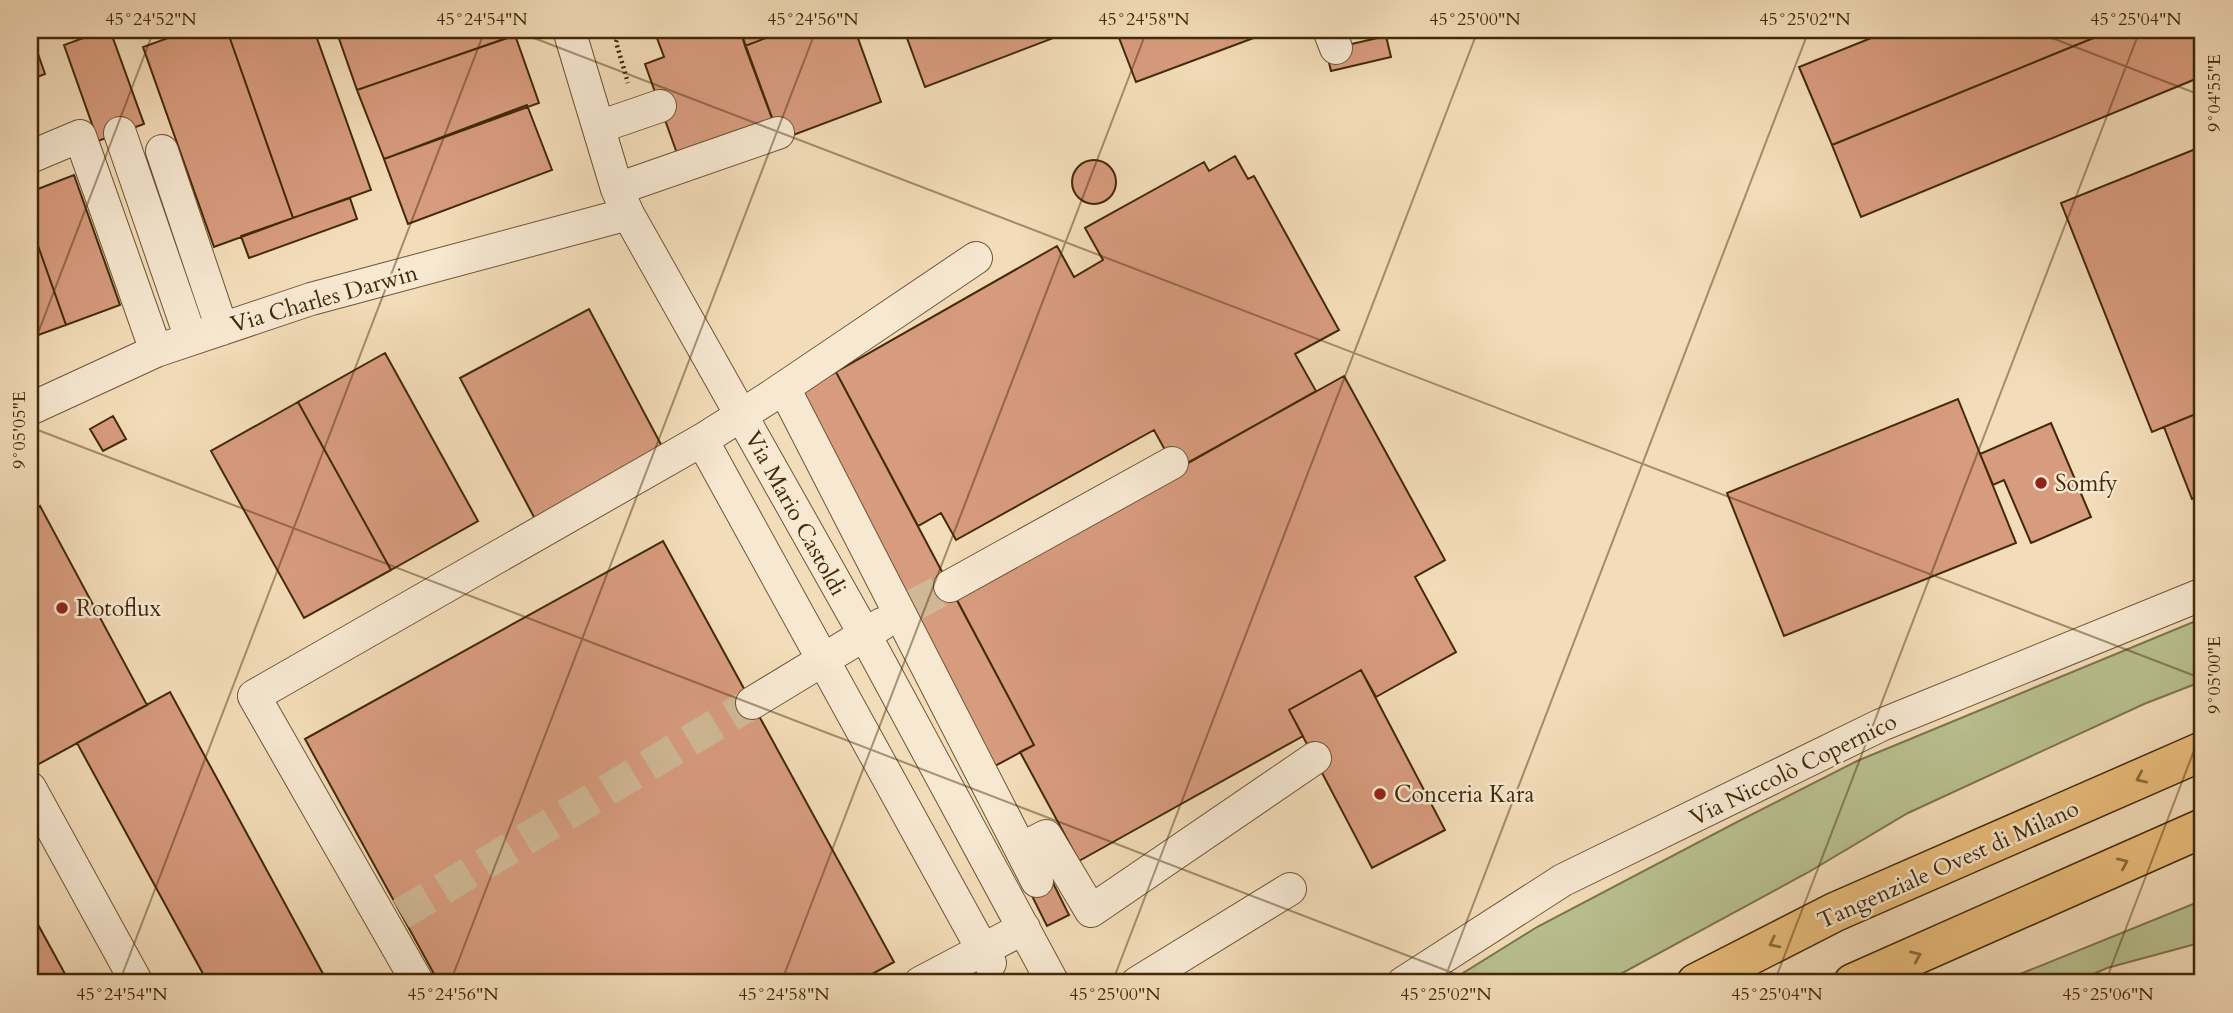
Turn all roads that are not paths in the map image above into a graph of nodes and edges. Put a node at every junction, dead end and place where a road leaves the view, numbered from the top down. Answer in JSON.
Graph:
{"nodes":[{"id":1,"x":569,"y":30,"type":"edge"},
{"id":2,"x":660,"y":106,"type":"dead end"},
{"id":3,"x":598,"y":127,"type":"junction"},
{"id":4,"x":120,"y":133,"type":"dead end"},
{"id":5,"x":778,"y":133,"type":"dead end"},
{"id":6,"x":30,"y":157,"type":"edge"},
{"id":7,"x":131,"y":164,"type":"junction"},
{"id":8,"x":623,"y":202,"type":"junction"},
{"id":9,"x":976,"y":258,"type":"dead end"},
{"id":10,"x":222,"y":329,"type":"junction"},
{"id":11,"x":191,"y":339,"type":"junction"},
{"id":12,"x":156,"y":351,"type":"junction"},
{"id":13,"x":784,"y":388,"type":"junction"},
{"id":14,"x":30,"y":409,"type":"edge"},
{"id":15,"x":740,"y":415,"type":"junction"},
{"id":16,"x":702,"y":439,"type":"junction"},
{"id":17,"x":1172,"y":463,"type":"dead end"},
{"id":18,"x":950,"y":586,"type":"tunnel mouth"},
{"id":19,"x":2203,"y":594,"type":"edge"},
{"id":20,"x":905,"y":610,"type":"junction"},
{"id":21,"x":864,"y":635,"type":"junction"},
{"id":22,"x":823,"y":660,"type":"junction"},
{"id":23,"x":751,"y":703,"type":"tunnel mouth"},
{"id":24,"x":2203,"y":751,"type":"edge"},
{"id":25,"x":1315,"y":758,"type":"dead end"},
{"id":26,"x":30,"y":788,"type":"edge"},
{"id":27,"x":2203,"y":828,"type":"edge"},
{"id":28,"x":1021,"y":849,"type":"junction"},
{"id":29,"x":1037,"y":881,"type":"dead end"},
{"id":30,"x":1290,"y":889,"type":"dead end"},
{"id":31,"x":1024,"y":928,"type":"junction"},
{"id":32,"x":986,"y":956,"type":"junction"},
{"id":33,"x":137,"y":983,"type":"edge"},
{"id":34,"x":418,"y":983,"type":"edge"},
{"id":35,"x":920,"y":983,"type":"edge"},
{"id":36,"x":1054,"y":983,"type":"edge"},
{"id":37,"x":1137,"y":983,"type":"edge"},
{"id":38,"x":1403,"y":983,"type":"edge"},
{"id":39,"x":1696,"y":983,"type":"edge"},
{"id":40,"x":1853,"y":983,"type":"edge"}],
"edges":[{"from":1,"to":3,"type":"street","name":"Via Mario Castoldi"},
{"from":2,"to":3,"type":"street"},
{"from":3,"to":8,"type":"street","name":"Via Mario Castoldi"},
{"from":4,"to":7,"type":"street"},
{"from":5,"to":8,"type":"street","name":"Via Charles Darwin"},
{"from":6,"to":12,"type":"street"},
{"from":7,"to":10,"type":"street"},
{"from":7,"to":11,"type":"street"},
{"from":8,"to":10,"type":"street","name":"Via Charles Darwin"},
{"from":8,"to":15,"type":"street","name":"Via Mario Castoldi"},
{"from":9,"to":13,"type":"street"},
{"from":10,"to":11,"type":"street","name":"Via Charles Darwin"},
{"from":11,"to":12,"type":"street","name":"Via Charles Darwin"},
{"from":12,"to":14,"type":"street","name":"Via Charles Darwin"},
{"from":13,"to":15,"type":"street"},
{"from":13,"to":20,"type":"street"},
{"from":15,"to":16,"type":"street"},
{"from":15,"to":21,"type":"street","name":"Via Mario Castoldi"},
{"from":16,"to":22,"type":"street"},
{"from":16,"to":34,"type":"street"},
{"from":17,"to":18,"type":"street"},
{"from":19,"to":38,"type":"street","name":"Via Niccolò Copernico"},
{"from":20,"to":21,"type":"street"},
{"from":20,"to":28,"type":"street"},
{"from":21,"to":22,"type":"street"},
{"from":21,"to":31,"type":"street","name":"Via Mario Castoldi"},
{"from":22,"to":23,"type":"street"},
{"from":22,"to":32,"type":"street"},
{"from":24,"to":39,"type":"highway","name":"Tangenziale Ovest di Milano","one_way":true},
{"from":25,"to":28,"type":"street"},
{"from":26,"to":33,"type":"street"},
{"from":40,"to":27,"type":"highway","one_way":true},
{"from":28,"to":29,"type":"street"},
{"from":30,"to":37,"type":"street"},
{"from":31,"to":32,"type":"street"},
{"from":31,"to":36,"type":"street","name":"Via Mario Castoldi"},
{"from":32,"to":35,"type":"street"}]}
